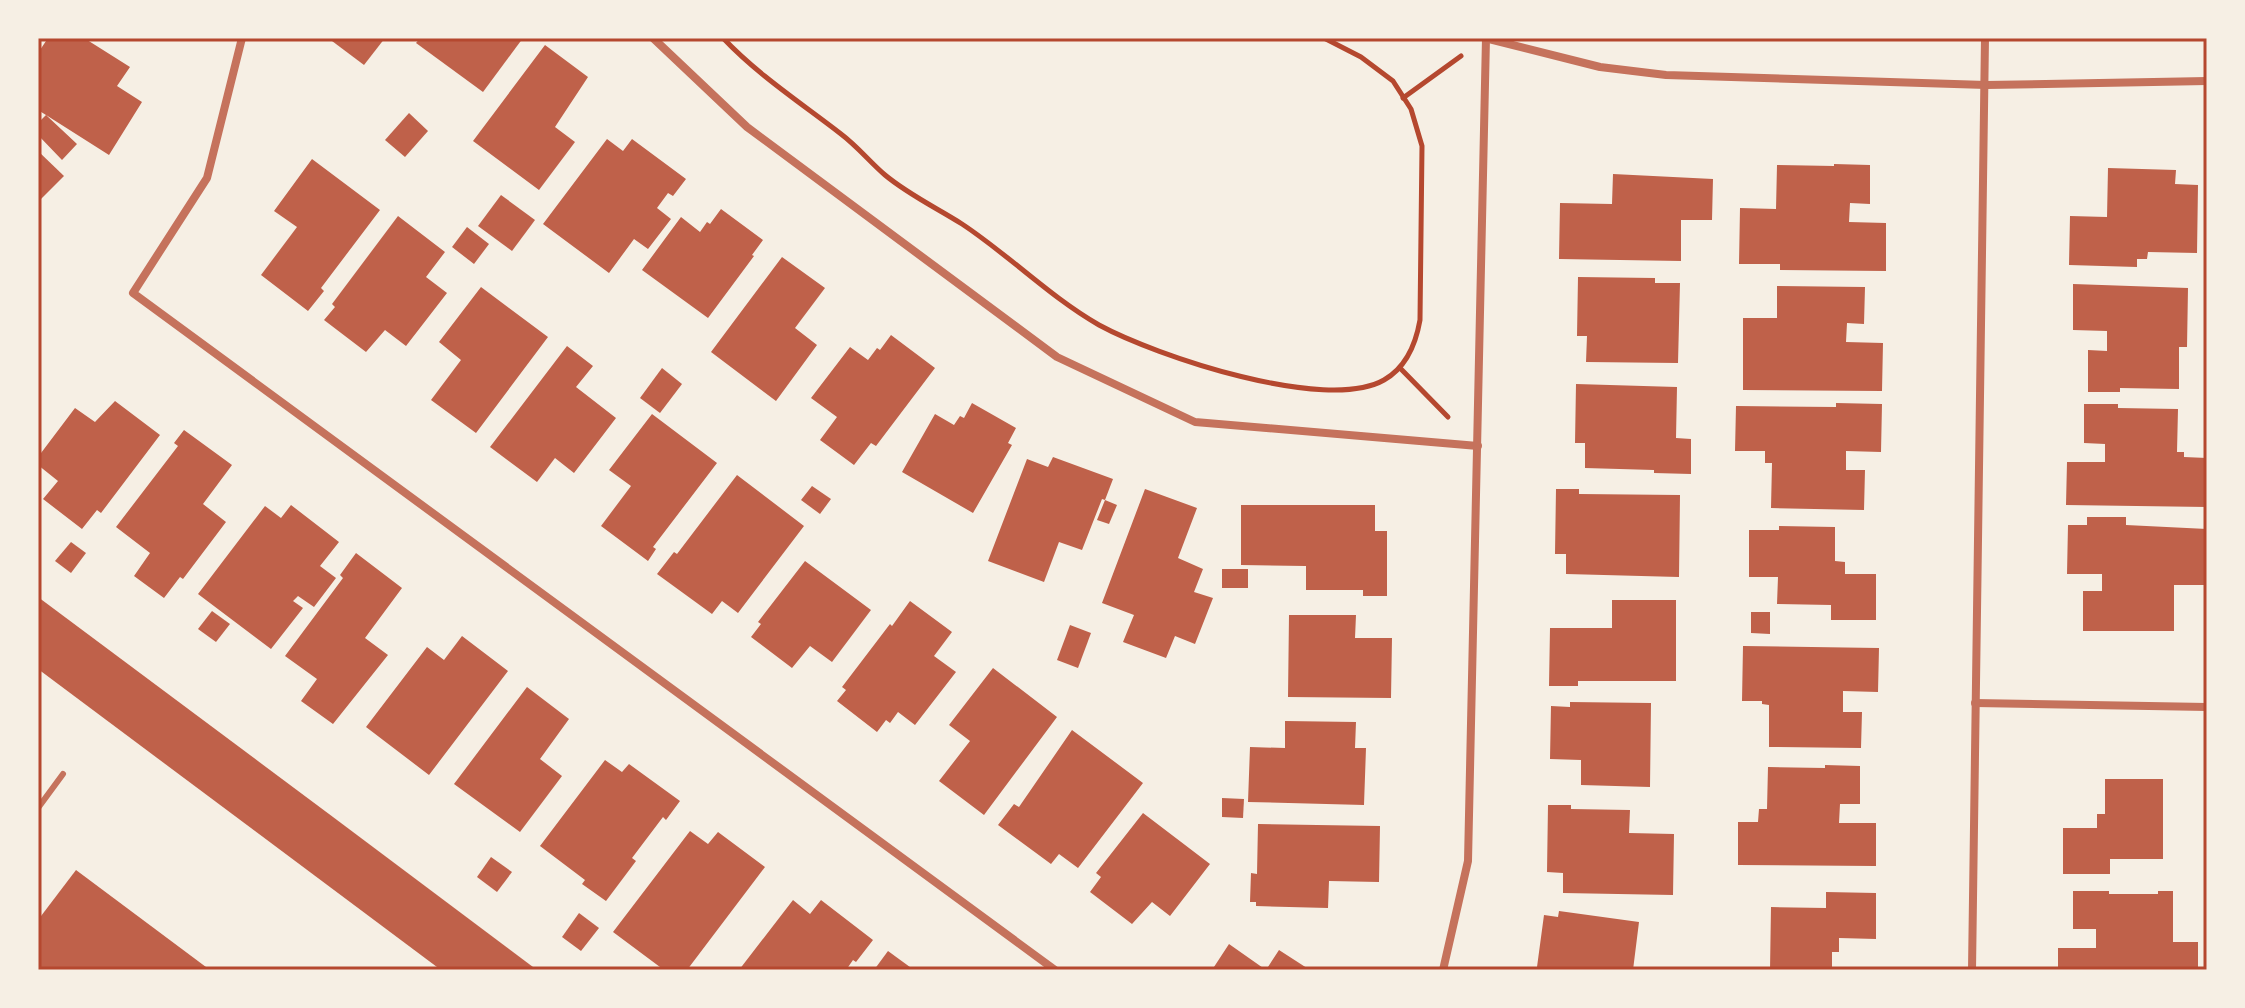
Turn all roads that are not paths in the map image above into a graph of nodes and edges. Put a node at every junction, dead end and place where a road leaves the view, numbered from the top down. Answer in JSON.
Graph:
{"nodes":[{"id":1,"x":242,"y":38,"type":"edge"},
{"id":2,"x":653,"y":38,"type":"edge"},
{"id":3,"x":1486,"y":38,"type":"edge"},
{"id":4,"x":1985,"y":38,"type":"edge"},
{"id":5,"x":2207,"y":81,"type":"edge"},
{"id":6,"x":1986,"y":85,"type":"junction"},
{"id":7,"x":1478,"y":446,"type":"junction"},
{"id":8,"x":1975,"y":703,"type":"junction"},
{"id":9,"x":2207,"y":707,"type":"edge"},
{"id":10,"x":63,"y":774,"type":"dead end"},
{"id":11,"x":38,"y":808,"type":"edge"},
{"id":12,"x":1055,"y":970,"type":"edge"},
{"id":13,"x":1443,"y":970,"type":"edge"},
{"id":14,"x":1972,"y":970,"type":"edge"}],
"edges":[{"from":1,"to":12,"type":"street"},
{"from":2,"to":7,"type":"street"},
{"from":3,"to":6,"type":"street"},
{"from":3,"to":7,"type":"street"},
{"from":4,"to":6,"type":"street"},
{"from":5,"to":6,"type":"street"},
{"from":6,"to":8,"type":"street"},
{"from":7,"to":13,"type":"street"},
{"from":8,"to":9,"type":"street"},
{"from":8,"to":14,"type":"street"},
{"from":10,"to":11,"type":"lane"}]}
